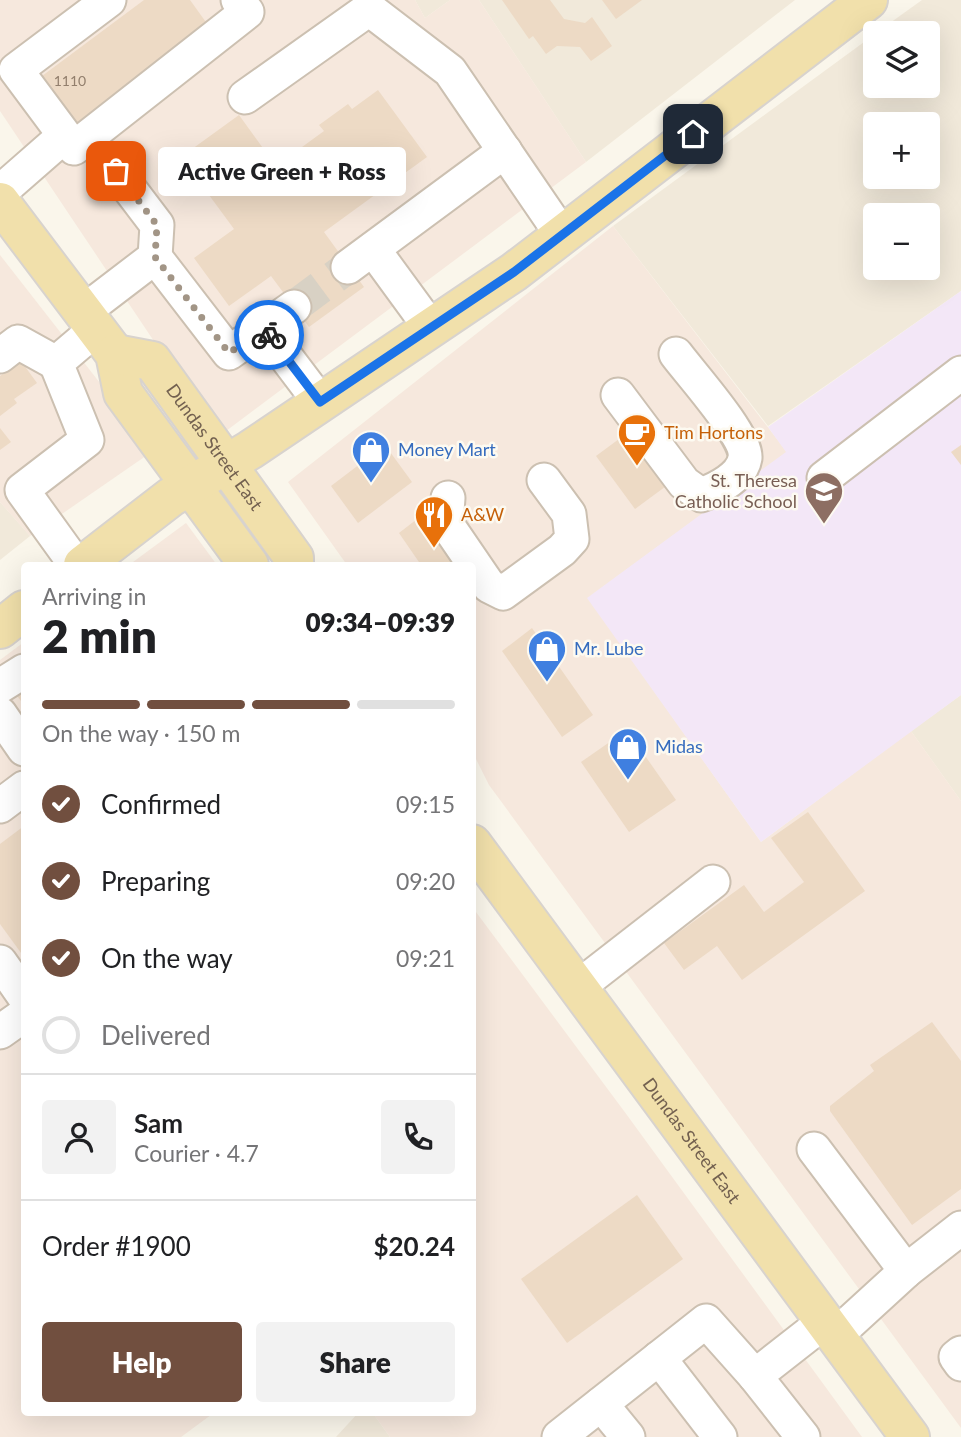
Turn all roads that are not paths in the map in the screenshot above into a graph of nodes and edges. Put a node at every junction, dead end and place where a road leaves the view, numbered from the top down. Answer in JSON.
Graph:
{"nodes":[{"id":1,"x":109,"y":0,"type":"edge"},
{"id":2,"x":238,"y":0,"type":"edge"},
{"id":3,"x":867,"y":0,"type":"edge"},
{"id":4,"x":245,"y":97,"type":"dead end"},
{"id":5,"x":64,"y":136,"type":"junction"},
{"id":6,"x":505,"y":151,"type":"junction"},
{"id":7,"x":116,"y":171,"type":"dead end"},
{"id":8,"x":0,"y":192,"type":"edge"},
{"id":9,"x":0,"y":202,"type":"edge"},
{"id":10,"x":562,"y":235,"type":"junction"},
{"id":11,"x":155,"y":257,"type":"junction"},
{"id":12,"x":294,"y":307,"type":"tunnel mouth"},
{"id":13,"x":430,"y":327,"type":"junction"},
{"id":14,"x":264,"y":328,"type":"junction"},
{"id":15,"x":98,"y":332,"type":"junction"},
{"id":16,"x":676,"y":354,"type":"dead end"},
{"id":17,"x":0,"y":356,"type":"edge"},
{"id":18,"x":56,"y":363,"type":"junction"},
{"id":19,"x":961,"y":373,"type":"edge"},
{"id":20,"x":618,"y":395,"type":"dead end"},
{"id":21,"x":320,"y":402,"type":"junction"},
{"id":22,"x":227,"y":464,"type":"junction"},
{"id":23,"x":824,"y":478,"type":"dead end"},
{"id":24,"x":544,"y":480,"type":"dead end"},
{"id":25,"x":11,"y":482,"type":"edge"},
{"id":26,"x":191,"y":485,"type":"junction"},
{"id":27,"x":448,"y":498,"type":"dead end"},
{"id":28,"x":74,"y":562,"type":"edge"},
{"id":29,"x":87,"y":562,"type":"edge"},
{"id":30,"x":248,"y":562,"type":"edge"},
{"id":31,"x":294,"y":562,"type":"edge"},
{"id":32,"x":473,"y":562,"type":"edge"},
{"id":33,"x":476,"y":567,"type":"edge"},
{"id":34,"x":21,"y":612,"type":"edge"},
{"id":35,"x":0,"y":629,"type":"edge"},
{"id":36,"x":21,"y":673,"type":"edge"},
{"id":37,"x":0,"y":687,"type":"edge"},
{"id":38,"x":0,"y":714,"type":"edge"},
{"id":39,"x":21,"y":745,"type":"edge"},
{"id":40,"x":476,"y":849,"type":"edge"},
{"id":41,"x":713,"y":882,"type":"dead end"},
{"id":42,"x":0,"y":962,"type":"edge"},
{"id":43,"x":578,"y":987,"type":"junction"},
{"id":44,"x":21,"y":992,"type":"edge"},
{"id":45,"x":21,"y":1017,"type":"edge"},
{"id":46,"x":0,"y":1031,"type":"edge"},
{"id":47,"x":814,"y":1149,"type":"dead end"},
{"id":48,"x":961,"y":1228,"type":"edge"},
{"id":49,"x":906,"y":1271,"type":"junction"},
{"id":50,"x":830,"y":1329,"type":"junction"},
{"id":51,"x":961,"y":1353,"type":"edge"},
{"id":52,"x":659,"y":1359,"type":"junction"},
{"id":53,"x":961,"y":1364,"type":"edge"},
{"id":54,"x":755,"y":1376,"type":"junction"},
{"id":55,"x":601,"y":1404,"type":"junction"},
{"id":56,"x":559,"y":1437,"type":"edge"},
{"id":57,"x":628,"y":1437,"type":"edge"},
{"id":58,"x":720,"y":1437,"type":"edge"},
{"id":59,"x":803,"y":1437,"type":"edge"},
{"id":60,"x":910,"y":1437,"type":"edge"}],
"edges":[{"from":1,"to":5,"type":"lane"},
{"from":2,"to":5,"type":"lane"},
{"from":3,"to":10,"type":"main road"},
{"from":4,"to":6,"type":"lane"},
{"from":5,"to":8,"type":"lane"},
{"from":6,"to":10,"type":"lane"},
{"from":6,"to":13,"type":"lane"},
{"from":7,"to":11,"type":"lane"},
{"from":9,"to":15,"type":"main road"},
{"from":10,"to":13,"type":"main road"},
{"from":11,"to":14,"type":"lane"},
{"from":11,"to":15,"type":"lane"},
{"from":12,"to":14,"type":"lane"},
{"from":13,"to":21,"type":"main road"},
{"from":14,"to":21,"type":"lane"},
{"from":15,"to":18,"type":"lane"},
{"from":15,"to":22,"type":"main road","name":"Dundas Street East"},
{"from":15,"to":26,"type":"main road"},
{"from":16,"to":20,"type":"lane"},
{"from":17,"to":18,"type":"lane"},
{"from":18,"to":25,"type":"lane"},
{"from":19,"to":23,"type":"lane"},
{"from":21,"to":22,"type":"main road"},
{"from":22,"to":26,"type":"main road"},
{"from":22,"to":31,"type":"main road","name":"Dundas Street East"},
{"from":24,"to":33,"type":"lane"},
{"from":25,"to":28,"type":"lane"},
{"from":26,"to":29,"type":"main road"},
{"from":26,"to":30,"type":"main road"},
{"from":27,"to":32,"type":"lane"},
{"from":34,"to":35,"type":"main road"},
{"from":36,"to":37,"type":"lane"},
{"from":38,"to":39,"type":"lane"},
{"from":40,"to":43,"type":"main road","name":"Dundas Street East"},
{"from":41,"to":43,"type":"lane"},
{"from":42,"to":44,"type":"lane"},
{"from":43,"to":50,"type":"main road","name":"Dundas Street East"},
{"from":45,"to":46,"type":"lane"},
{"from":47,"to":49,"type":"lane"},
{"from":48,"to":49,"type":"lane"},
{"from":49,"to":50,"type":"lane"},
{"from":50,"to":54,"type":"lane"},
{"from":50,"to":60,"type":"main road","name":"Dundas Street East"},
{"from":51,"to":53,"type":"lane"},
{"from":52,"to":54,"type":"lane"},
{"from":52,"to":55,"type":"lane"},
{"from":52,"to":58,"type":"lane"},
{"from":54,"to":59,"type":"lane"},
{"from":55,"to":56,"type":"lane"},
{"from":55,"to":57,"type":"lane"}]}
